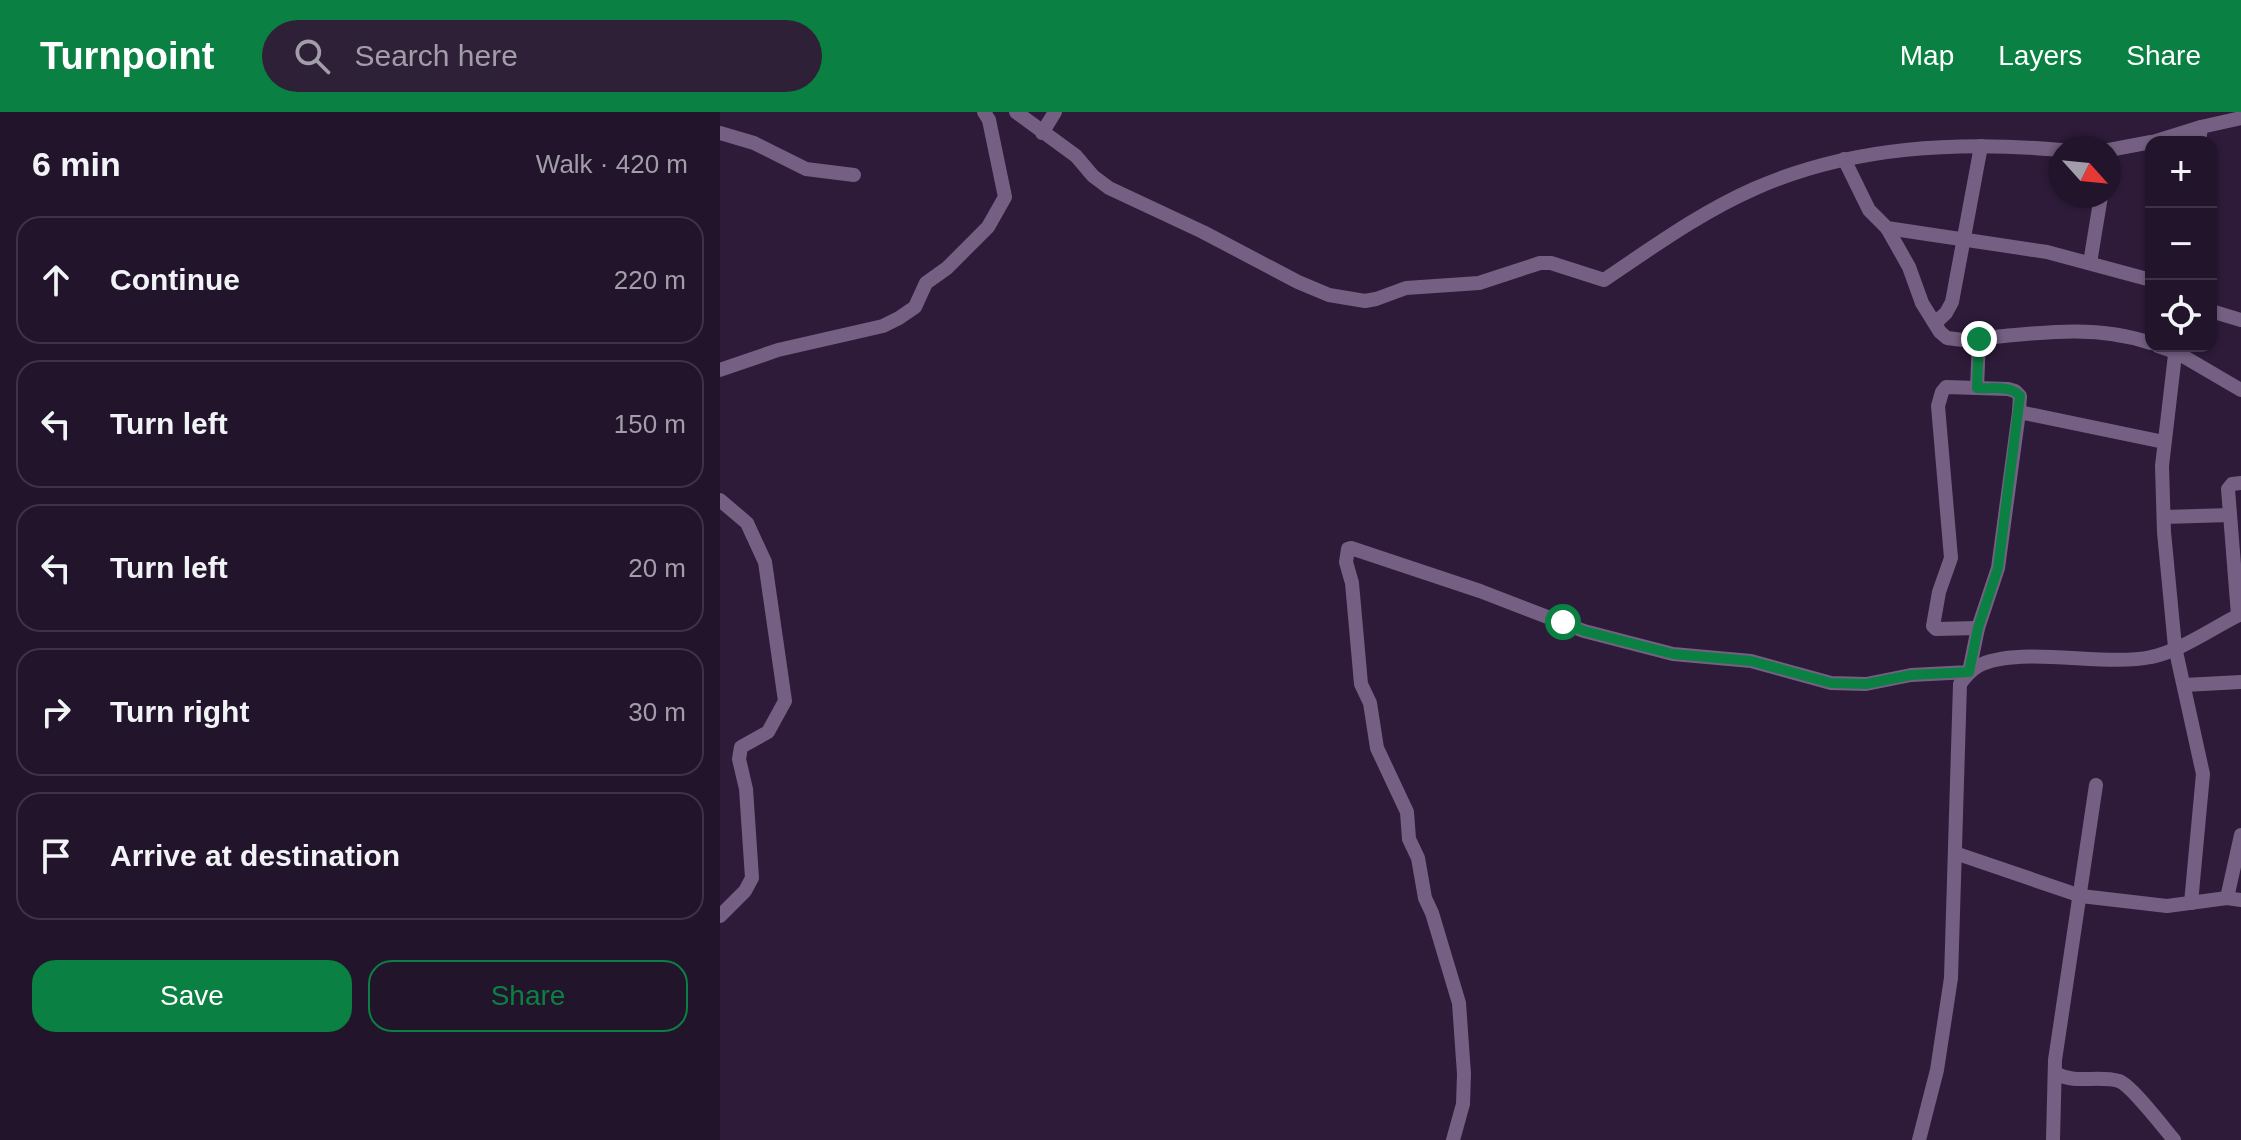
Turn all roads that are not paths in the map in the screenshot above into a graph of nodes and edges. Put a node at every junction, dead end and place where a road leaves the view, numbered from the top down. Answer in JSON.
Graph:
{"nodes":[{"id":1,"x":984,"y":112,"type":"edge"},
{"id":2,"x":1016,"y":112,"type":"edge"},
{"id":3,"x":1055,"y":112,"type":"edge"},
{"id":4,"x":2217,"y":118,"type":"edge"},
{"id":5,"x":2241,"y":118,"type":"edge"},
{"id":6,"x":720,"y":133,"type":"edge"},
{"id":7,"x":1042,"y":133,"type":"junction"},
{"id":8,"x":2200,"y":134,"type":"edge"},
{"id":9,"x":2145,"y":143,"type":"edge"},
{"id":10,"x":1981,"y":146,"type":"junction"},
{"id":11,"x":2121,"y":148,"type":"edge"},
{"id":12,"x":2049,"y":149,"type":"edge"},
{"id":13,"x":1844,"y":159,"type":"junction"},
{"id":14,"x":854,"y":175,"type":"dead end"},
{"id":15,"x":2099,"y":208,"type":"edge"},
{"id":16,"x":1887,"y":228,"type":"junction"},
{"id":17,"x":1966,"y":240,"type":"junction"},
{"id":18,"x":2090,"y":263,"type":"junction"},
{"id":19,"x":2145,"y":278,"type":"edge"},
{"id":20,"x":2217,"y":313,"type":"edge"},
{"id":21,"x":2241,"y":320,"type":"edge"},
{"id":22,"x":1935,"y":323,"type":"junction"},
{"id":23,"x":1979,"y":339,"type":"junction"},
{"id":24,"x":2145,"y":341,"type":"edge"},
{"id":25,"x":2176,"y":352,"type":"edge"},
{"id":26,"x":2181,"y":352,"type":"edge"},
{"id":27,"x":720,"y":370,"type":"edge"},
{"id":28,"x":1977,"y":388,"type":"junction"},
{"id":29,"x":2241,"y":390,"type":"edge"},
{"id":30,"x":2019,"y":412,"type":"junction"},
{"id":31,"x":2164,"y":442,"type":"junction"},
{"id":32,"x":2241,"y":483,"type":"edge"},
{"id":33,"x":720,"y":500,"type":"edge"},
{"id":34,"x":2230,"y":515,"type":"junction"},
{"id":35,"x":2164,"y":517,"type":"junction"},
{"id":36,"x":2240,"y":615,"type":"edge"},
{"id":37,"x":1978,"y":628,"type":"junction"},
{"id":38,"x":2175,"y":647,"type":"junction"},
{"id":39,"x":1969,"y":672,"type":"junction"},
{"id":40,"x":2241,"y":682,"type":"edge"},
{"id":41,"x":2184,"y":685,"type":"junction"},
{"id":42,"x":2096,"y":785,"type":"dead end"},
{"id":43,"x":2241,"y":835,"type":"edge"},
{"id":44,"x":1955,"y":853,"type":"junction"},
{"id":45,"x":2081,"y":896,"type":"junction"},
{"id":46,"x":2234,"y":899,"type":"edge"},
{"id":47,"x":2191,"y":903,"type":"junction"},
{"id":48,"x":720,"y":916,"type":"edge"},
{"id":49,"x":2057,"y":1074,"type":"junction"},
{"id":50,"x":2158,"y":1121,"type":"junction"},
{"id":51,"x":1453,"y":1140,"type":"edge"},
{"id":52,"x":1919,"y":1140,"type":"edge"},
{"id":53,"x":2053,"y":1140,"type":"edge"},
{"id":54,"x":2160,"y":1140,"type":"edge"},
{"id":55,"x":2174,"y":1140,"type":"edge"}],
"edges":[{"from":1,"to":27,"type":"street"},
{"from":2,"to":7,"type":"street"},
{"from":3,"to":7,"type":"street"},
{"from":4,"to":5,"type":"street"},
{"from":4,"to":8,"type":"street"},
{"from":6,"to":14,"type":"street"},
{"from":7,"to":13,"type":"street"},
{"from":9,"to":11,"type":"street"},
{"from":10,"to":12,"type":"street"},
{"from":10,"to":13,"type":"street"},
{"from":10,"to":17,"type":"street"},
{"from":13,"to":16,"type":"street"},
{"from":15,"to":18,"type":"street"},
{"from":16,"to":17,"type":"street"},
{"from":16,"to":22,"type":"street"},
{"from":17,"to":18,"type":"street"},
{"from":17,"to":22,"type":"street"},
{"from":18,"to":19,"type":"street"},
{"from":20,"to":21,"type":"street"},
{"from":22,"to":23,"type":"street"},
{"from":23,"to":24,"type":"street"},
{"from":23,"to":28,"type":"street"},
{"from":25,"to":31,"type":"street"},
{"from":26,"to":29,"type":"street"},
{"from":28,"to":30,"type":"street"},
{"from":28,"to":37,"type":"street"},
{"from":30,"to":31,"type":"street"},
{"from":30,"to":37,"type":"street"},
{"from":31,"to":35,"type":"street"},
{"from":32,"to":34,"type":"street"},
{"from":33,"to":48,"type":"street"},
{"from":34,"to":35,"type":"street"},
{"from":34,"to":36,"type":"street"},
{"from":35,"to":38,"type":"street"},
{"from":36,"to":38,"type":"street"},
{"from":37,"to":39,"type":"street"},
{"from":38,"to":39,"type":"street"},
{"from":38,"to":41,"type":"street"},
{"from":39,"to":44,"type":"street"},
{"from":39,"to":51,"type":"street"},
{"from":40,"to":41,"type":"street"},
{"from":41,"to":47,"type":"street"},
{"from":42,"to":45,"type":"street"},
{"from":43,"to":46,"type":"street"},
{"from":44,"to":45,"type":"street"},
{"from":44,"to":52,"type":"street"},
{"from":45,"to":47,"type":"street"},
{"from":45,"to":49,"type":"street"},
{"from":46,"to":47,"type":"street"},
{"from":49,"to":50,"type":"street"},
{"from":49,"to":53,"type":"street"},
{"from":50,"to":54,"type":"street"},
{"from":50,"to":55,"type":"street"}]}
